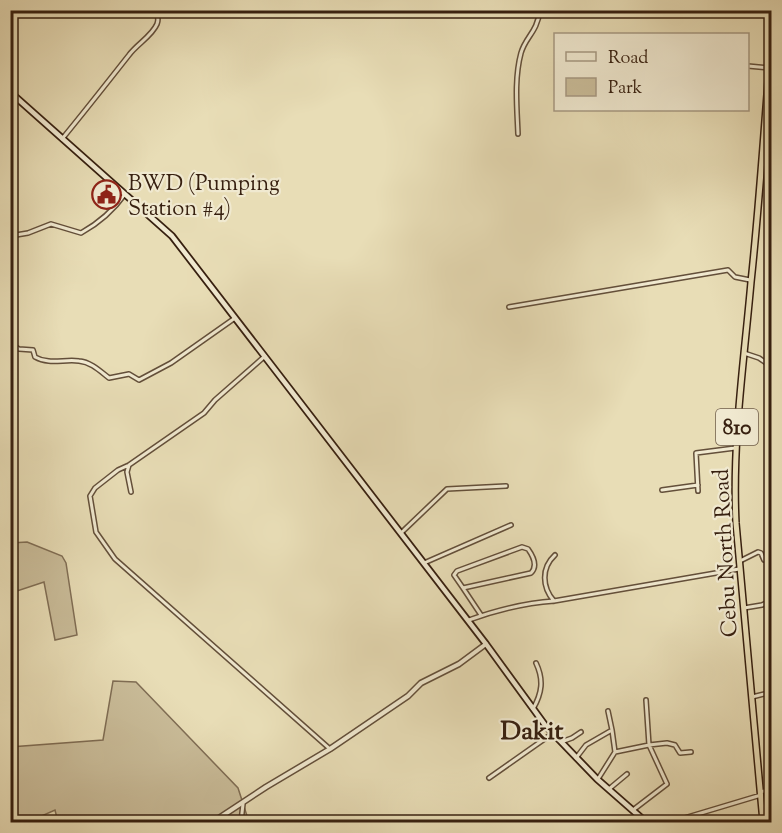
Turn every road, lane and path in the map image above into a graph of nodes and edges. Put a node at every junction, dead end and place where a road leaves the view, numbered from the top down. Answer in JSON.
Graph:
{"nodes":[{"id":1,"x":155,"y":10,"type":"edge"},
{"id":2,"x":540,"y":10,"type":"edge"},
{"id":3,"x":771,"y":31,"type":"edge"},
{"id":4,"x":771,"y":54,"type":"edge"},
{"id":5,"x":749,"y":66,"type":"edge"},
{"id":6,"x":769,"y":68,"type":"junction"},
{"id":7,"x":770,"y":83,"type":"edge"},
{"id":8,"x":10,"y":92,"type":"edge"},
{"id":9,"x":519,"y":134,"type":"dead end"},
{"id":10,"x":62,"y":139,"type":"junction"},
{"id":11,"x":125,"y":194,"type":"junction"},
{"id":12,"x":10,"y":236,"type":"edge"},
{"id":13,"x":752,"y":280,"type":"junction"},
{"id":14,"x":509,"y":307,"type":"dead end"},
{"id":15,"x":235,"y":318,"type":"junction"},
{"id":16,"x":11,"y":344,"type":"edge"},
{"id":17,"x":744,"y":353,"type":"junction"},
{"id":18,"x":265,"y":356,"type":"junction"},
{"id":19,"x":771,"y":367,"type":"edge"},
{"id":20,"x":735,"y":448,"type":"junction"},
{"id":21,"x":129,"y":465,"type":"junction"},
{"id":22,"x":698,"y":485,"type":"junction"},
{"id":23,"x":506,"y":486,"type":"dead end"},
{"id":24,"x":662,"y":490,"type":"dead end"},
{"id":25,"x":698,"y":491,"type":"dead end"},
{"id":26,"x":131,"y":492,"type":"dead end"},
{"id":27,"x":511,"y":525,"type":"dead end"},
{"id":28,"x":400,"y":534,"type":"junction"},
{"id":29,"x":555,"y":555,"type":"dead end"},
{"id":30,"x":740,"y":561,"type":"junction"},
{"id":31,"x":771,"y":561,"type":"edge"},
{"id":32,"x":424,"y":564,"type":"junction"},
{"id":33,"x":741,"y":568,"type":"junction"},
{"id":34,"x":463,"y":588,"type":"junction"},
{"id":35,"x":771,"y":600,"type":"edge"},
{"id":36,"x":554,"y":601,"type":"junction"},
{"id":37,"x":744,"y":608,"type":"junction"},
{"id":38,"x":481,"y":615,"type":"junction"},
{"id":39,"x":467,"y":620,"type":"junction"},
{"id":40,"x":486,"y":644,"type":"junction"},
{"id":41,"x":536,"y":663,"type":"dead end"},
{"id":42,"x":771,"y":692,"type":"edge"},
{"id":43,"x":752,"y":697,"type":"junction"},
{"id":44,"x":646,"y":700,"type":"dead end"},
{"id":45,"x":533,"y":709,"type":"junction"},
{"id":46,"x":608,"y":711,"type":"dead end"},
{"id":47,"x":612,"y":730,"type":"junction"},
{"id":48,"x":581,"y":732,"type":"dead end"},
{"id":49,"x":553,"y":733,"type":"junction"},
{"id":50,"x":561,"y":742,"type":"junction"},
{"id":51,"x":649,"y":745,"type":"junction"},
{"id":52,"x":330,"y":749,"type":"junction"},
{"id":53,"x":615,"y":752,"type":"junction"},
{"id":54,"x":691,"y":752,"type":"dead end"},
{"id":55,"x":576,"y":758,"type":"junction"},
{"id":56,"x":627,"y":774,"type":"dead end"},
{"id":57,"x":489,"y":778,"type":"dead end"},
{"id":58,"x":597,"y":779,"type":"junction"},
{"id":59,"x":609,"y":789,"type":"junction"},
{"id":60,"x":771,"y":789,"type":"edge"},
{"id":61,"x":760,"y":794,"type":"junction"},
{"id":62,"x":243,"y":804,"type":"junction"},
{"id":63,"x":633,"y":810,"type":"junction"},
{"id":64,"x":213,"y":822,"type":"edge"},
{"id":65,"x":242,"y":822,"type":"edge"},
{"id":66,"x":646,"y":822,"type":"edge"},
{"id":67,"x":671,"y":822,"type":"edge"},
{"id":68,"x":763,"y":822,"type":"edge"}],
"edges":[{"from":1,"to":10,"type":"street"},
{"from":2,"to":9,"type":"street"},
{"from":3,"to":4,"type":"highway","name":"Cebu North Road","number":"810"},
{"from":4,"to":6,"type":"highway","name":"Cebu North Road","number":"810"},
{"from":5,"to":6,"type":"street"},
{"from":6,"to":7,"type":"highway","name":"Cebu North Road","number":"810"},
{"from":7,"to":13,"type":"highway","name":"Cebu North Road","number":"810"},
{"from":8,"to":10,"type":"main road"},
{"from":10,"to":11,"type":"main road"},
{"from":11,"to":12,"type":"street"},
{"from":11,"to":15,"type":"main road"},
{"from":13,"to":14,"type":"street"},
{"from":13,"to":17,"type":"highway","name":"Cebu North Road","number":"810"},
{"from":15,"to":16,"type":"street"},
{"from":15,"to":18,"type":"main road"},
{"from":17,"to":19,"type":"street"},
{"from":17,"to":20,"type":"highway","name":"Cebu North Road","number":"810"},
{"from":18,"to":21,"type":"street"},
{"from":18,"to":28,"type":"main road"},
{"from":20,"to":22,"type":"street"},
{"from":20,"to":30,"type":"highway","name":"Cebu North Road","number":"810"},
{"from":21,"to":26,"type":"street"},
{"from":21,"to":52,"type":"street"},
{"from":22,"to":24,"type":"street"},
{"from":22,"to":25,"type":"street"},
{"from":23,"to":28,"type":"street"},
{"from":27,"to":32,"type":"street"},
{"from":28,"to":32,"type":"main road"},
{"from":29,"to":36,"type":"street"},
{"from":30,"to":31,"type":"street"},
{"from":30,"to":33,"type":"highway","name":"Cebu North Road","number":"810"},
{"from":32,"to":39,"type":"main road"},
{"from":33,"to":36,"type":"street"},
{"from":33,"to":37,"type":"highway","name":"Cebu North Road","number":"810"},
{"from":34,"to":34,"type":"street"},
{"from":34,"to":38,"type":"street"},
{"from":35,"to":37,"type":"street"},
{"from":36,"to":38,"type":"street"},
{"from":37,"to":43,"type":"highway","name":"Cebu North Road","number":"810"},
{"from":38,"to":39,"type":"street"},
{"from":39,"to":40,"type":"main road"},
{"from":40,"to":45,"type":"main road"},
{"from":40,"to":52,"type":"street"},
{"from":41,"to":45,"type":"street"},
{"from":42,"to":43,"type":"street"},
{"from":43,"to":61,"type":"highway","name":"Cebu North Road","number":"810"},
{"from":44,"to":51,"type":"street"},
{"from":45,"to":49,"type":"main road"},
{"from":46,"to":47,"type":"street"},
{"from":47,"to":53,"type":"street"},
{"from":47,"to":55,"type":"street"},
{"from":48,"to":50,"type":"street"},
{"from":49,"to":50,"type":"main road"},
{"from":49,"to":57,"type":"street"},
{"from":50,"to":55,"type":"main road"},
{"from":51,"to":53,"type":"street"},
{"from":51,"to":54,"type":"street"},
{"from":51,"to":63,"type":"street"},
{"from":52,"to":62,"type":"street"},
{"from":53,"to":58,"type":"street"},
{"from":55,"to":58,"type":"main road"},
{"from":56,"to":59,"type":"street"},
{"from":58,"to":59,"type":"main road"},
{"from":59,"to":63,"type":"main road"},
{"from":60,"to":61,"type":"street"},
{"from":61,"to":67,"type":"street"},
{"from":61,"to":68,"type":"highway","name":"Cebu North Road","number":"810"},
{"from":62,"to":64,"type":"street"},
{"from":62,"to":65,"type":"street"},
{"from":63,"to":66,"type":"main road"}]}
